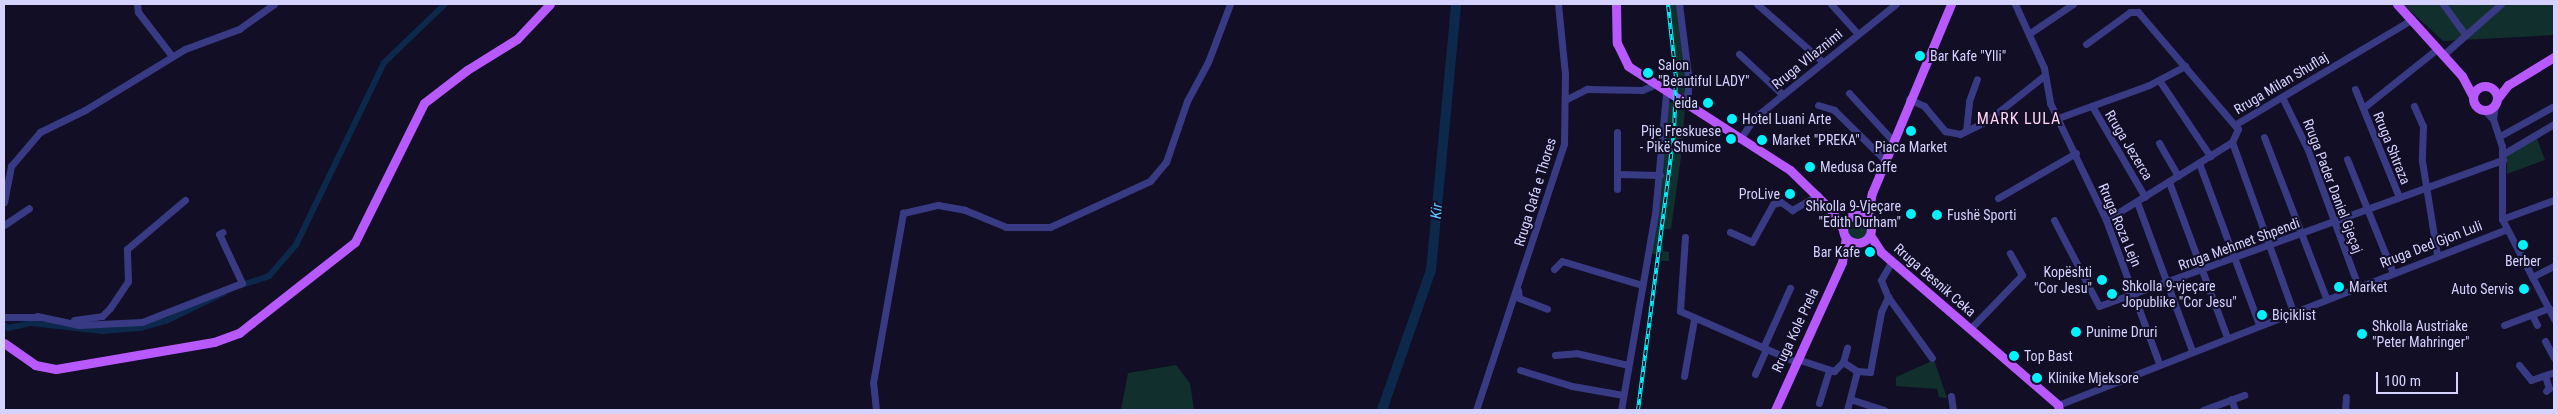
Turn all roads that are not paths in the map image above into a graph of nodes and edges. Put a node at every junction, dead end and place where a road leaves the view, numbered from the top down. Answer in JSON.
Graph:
{"nodes":[{"id":1,"x":137,"y":4,"type":"edge"},
{"id":2,"x":274,"y":4,"type":"edge"},
{"id":3,"x":550,"y":4,"type":"edge"},
{"id":4,"x":1230,"y":4,"type":"edge"},
{"id":5,"x":1558,"y":4,"type":"edge"},
{"id":6,"x":1616,"y":4,"type":"edge"},
{"id":7,"x":1679,"y":4,"type":"edge"},
{"id":8,"x":1757,"y":4,"type":"edge"},
{"id":9,"x":1832,"y":4,"type":"edge"},
{"id":10,"x":1896,"y":4,"type":"edge"},
{"id":11,"x":1951,"y":4,"type":"edge"},
{"id":12,"x":2015,"y":4,"type":"edge"},
{"id":13,"x":2073,"y":4,"type":"edge"},
{"id":14,"x":2396,"y":4,"type":"edge"},
{"id":15,"x":2443,"y":4,"type":"edge"},
{"id":16,"x":2501,"y":4,"type":"edge"},
{"id":17,"x":2411,"y":20,"type":"junction"},
{"id":18,"x":2030,"y":33,"type":"junction"},
{"id":19,"x":1858,"y":34,"type":"junction"},
{"id":20,"x":2465,"y":34,"type":"junction"},
{"id":21,"x":2086,"y":44,"type":"dead end"},
{"id":22,"x":2440,"y":52,"type":"junction"},
{"id":23,"x":1739,"y":54,"type":"dead end"},
{"id":24,"x":172,"y":56,"type":"junction"},
{"id":25,"x":2554,"y":57,"type":"edge"},
{"id":26,"x":1823,"y":62,"type":"junction"},
{"id":27,"x":2185,"y":66,"type":"junction"},
{"id":28,"x":2045,"y":75,"type":"junction"},
{"id":29,"x":2462,"y":76,"type":"junction"},
{"id":30,"x":1977,"y":79,"type":"dead end"},
{"id":31,"x":2159,"y":80,"type":"junction"},
{"id":32,"x":1654,"y":85,"type":"junction"},
{"id":33,"x":2508,"y":85,"type":"junction"},
{"id":34,"x":2486,"y":87,"type":"junction"},
{"id":35,"x":2355,"y":89,"type":"dead end"},
{"id":36,"x":1666,"y":92,"type":"junction"},
{"id":37,"x":1849,"y":93,"type":"dead end"},
{"id":38,"x":1782,"y":96,"type":"junction"},
{"id":39,"x":2282,"y":97,"type":"junction"},
{"id":40,"x":2473,"y":97,"type":"junction"},
{"id":41,"x":1909,"y":99,"type":"junction"},
{"id":42,"x":1565,"y":100,"type":"junction"},
{"id":43,"x":2496,"y":102,"type":"junction"},
{"id":44,"x":1683,"y":103,"type":"junction"},
{"id":45,"x":1818,"y":105,"type":"dead end"},
{"id":46,"x":2092,"y":106,"type":"junction"},
{"id":47,"x":2414,"y":106,"type":"dead end"},
{"id":48,"x":2552,"y":107,"type":"dead end"},
{"id":49,"x":2363,"y":108,"type":"junction"},
{"id":50,"x":2484,"y":110,"type":"junction"},
{"id":51,"x":2058,"y":118,"type":"junction"},
{"id":52,"x":2493,"y":119,"type":"junction"},
{"id":53,"x":2236,"y":124,"type":"junction"},
{"id":54,"x":2554,"y":124,"type":"edge"},
{"id":55,"x":1966,"y":131,"type":"junction"},
{"id":56,"x":1617,"y":132,"type":"dead end"},
{"id":57,"x":2500,"y":136,"type":"junction"},
{"id":58,"x":2264,"y":137,"type":"dead end"},
{"id":59,"x":1740,"y":139,"type":"junction"},
{"id":60,"x":1893,"y":141,"type":"junction"},
{"id":61,"x":2232,"y":142,"type":"junction"},
{"id":62,"x":2159,"y":143,"type":"dead end"},
{"id":63,"x":2076,"y":153,"type":"junction"},
{"id":64,"x":2210,"y":156,"type":"junction"},
{"id":65,"x":2503,"y":157,"type":"junction"},
{"id":66,"x":2347,"y":159,"type":"dead end"},
{"id":67,"x":1885,"y":160,"type":"junction"},
{"id":68,"x":2199,"y":163,"type":"junction"},
{"id":69,"x":1618,"y":174,"type":"junction"},
{"id":70,"x":1660,"y":175,"type":"junction"},
{"id":71,"x":2178,"y":176,"type":"junction"},
{"id":72,"x":2169,"y":182,"type":"junction"},
{"id":73,"x":2426,"y":187,"type":"junction"},
{"id":74,"x":1617,"y":189,"type":"dead end"},
{"id":75,"x":1818,"y":196,"type":"junction"},
{"id":76,"x":2146,"y":197,"type":"junction"},
{"id":77,"x":2399,"y":197,"type":"junction"},
{"id":78,"x":1870,"y":198,"type":"junction"},
{"id":79,"x":1998,"y":198,"type":"dead end"},
{"id":80,"x":184,"y":200,"type":"dead end"},
{"id":81,"x":2554,"y":200,"type":"edge"},
{"id":82,"x":4,"y":202,"type":"edge"},
{"id":83,"x":2137,"y":202,"type":"junction"},
{"id":84,"x":29,"y":208,"type":"dead end"},
{"id":85,"x":2366,"y":209,"type":"junction"},
{"id":86,"x":1831,"y":210,"type":"junction"},
{"id":87,"x":1852,"y":217,"type":"junction"},
{"id":88,"x":2502,"y":219,"type":"junction"},
{"id":89,"x":1867,"y":220,"type":"junction"},
{"id":90,"x":2054,"y":220,"type":"dead end"},
{"id":91,"x":2106,"y":220,"type":"junction"},
{"id":92,"x":2334,"y":221,"type":"junction"},
{"id":93,"x":4,"y":225,"type":"edge"},
{"id":94,"x":2506,"y":229,"type":"junction"},
{"id":95,"x":223,"y":232,"type":"dead end"},
{"id":96,"x":1730,"y":232,"type":"dead end"},
{"id":97,"x":1844,"y":233,"type":"junction"},
{"id":98,"x":2303,"y":233,"type":"junction"},
{"id":99,"x":1870,"y":235,"type":"junction"},
{"id":100,"x":1685,"y":237,"type":"dead end"},
{"id":101,"x":1860,"y":243,"type":"junction"},
{"id":102,"x":2270,"y":245,"type":"junction"},
{"id":103,"x":1881,"y":252,"type":"junction"},
{"id":104,"x":2010,"y":254,"type":"dead end"},
{"id":105,"x":2437,"y":255,"type":"junction"},
{"id":106,"x":2236,"y":258,"type":"junction"},
{"id":107,"x":1892,"y":261,"type":"junction"},
{"id":108,"x":1842,"y":262,"type":"junction"},
{"id":109,"x":2554,"y":266,"type":"edge"},
{"id":110,"x":1554,"y":270,"type":"dead end"},
{"id":111,"x":2202,"y":271,"type":"junction"},
{"id":112,"x":2392,"y":272,"type":"junction"},
{"id":113,"x":2532,"y":277,"type":"junction"},
{"id":114,"x":2167,"y":284,"type":"junction"},
{"id":115,"x":1642,"y":285,"type":"junction"},
{"id":116,"x":2358,"y":286,"type":"junction"},
{"id":117,"x":1790,"y":288,"type":"dead end"},
{"id":118,"x":1518,"y":289,"type":"junction"},
{"id":119,"x":2135,"y":296,"type":"junction"},
{"id":120,"x":1888,"y":297,"type":"junction"},
{"id":121,"x":2326,"y":298,"type":"junction"},
{"id":122,"x":2548,"y":308,"type":"junction"},
{"id":123,"x":1547,"y":309,"type":"dead end"},
{"id":124,"x":2293,"y":311,"type":"junction"},
{"id":125,"x":2532,"y":315,"type":"junction"},
{"id":126,"x":4,"y":316,"type":"edge"},
{"id":127,"x":37,"y":316,"type":"junction"},
{"id":128,"x":1694,"y":318,"type":"junction"},
{"id":129,"x":2554,"y":319,"type":"edge"},
{"id":130,"x":2260,"y":324,"type":"junction"},
{"id":131,"x":2504,"y":325,"type":"dead end"},
{"id":132,"x":2537,"y":325,"type":"dead end"},
{"id":133,"x":1970,"y":329,"type":"junction"},
{"id":134,"x":2227,"y":337,"type":"junction"},
{"id":135,"x":2545,"y":341,"type":"dead end"},
{"id":136,"x":4,"y":343,"type":"edge"},
{"id":137,"x":1847,"y":348,"type":"dead end"},
{"id":138,"x":1765,"y":349,"type":"junction"},
{"id":139,"x":2192,"y":350,"type":"junction"},
{"id":140,"x":1555,"y":355,"type":"dead end"},
{"id":141,"x":1932,"y":358,"type":"dead end"},
{"id":142,"x":2554,"y":358,"type":"edge"},
{"id":143,"x":1796,"y":360,"type":"junction"},
{"id":144,"x":1844,"y":362,"type":"junction"},
{"id":145,"x":2160,"y":363,"type":"junction"},
{"id":146,"x":1628,"y":365,"type":"junction"},
{"id":147,"x":2519,"y":365,"type":"dead end"},
{"id":148,"x":1520,"y":370,"type":"dead end"},
{"id":149,"x":1829,"y":370,"type":"junction"},
{"id":150,"x":1857,"y":371,"type":"junction"},
{"id":151,"x":2554,"y":372,"type":"edge"},
{"id":152,"x":1755,"y":374,"type":"dead end"},
{"id":153,"x":1684,"y":376,"type":"dead end"},
{"id":154,"x":2545,"y":376,"type":"junction"},
{"id":155,"x":2546,"y":391,"type":"dead end"},
{"id":156,"x":1623,"y":394,"type":"junction"},
{"id":157,"x":2244,"y":395,"type":"dead end"},
{"id":158,"x":1951,"y":396,"type":"dead end"},
{"id":159,"x":2346,"y":396,"type":"dead end"},
{"id":160,"x":1850,"y":399,"type":"junction"},
{"id":161,"x":2231,"y":400,"type":"junction"},
{"id":162,"x":1819,"y":403,"type":"dead end"},
{"id":163,"x":2058,"y":407,"type":"edge"},
{"id":164,"x":876,"y":410,"type":"edge"},
{"id":165,"x":1476,"y":410,"type":"edge"},
{"id":166,"x":1621,"y":410,"type":"edge"},
{"id":167,"x":1775,"y":410,"type":"edge"},
{"id":168,"x":1847,"y":410,"type":"edge"},
{"id":169,"x":1884,"y":410,"type":"edge"},
{"id":170,"x":1953,"y":410,"type":"edge"},
{"id":171,"x":2203,"y":410,"type":"edge"},
{"id":172,"x":2235,"y":410,"type":"edge"},
{"id":173,"x":2346,"y":410,"type":"edge"}],
"edges":[{"from":1,"to":24,"type":"street"},
{"from":2,"to":24,"type":"street"},
{"from":3,"to":136,"type":"main road"},
{"from":4,"to":164,"type":"street"},
{"from":5,"to":42,"type":"street","name":"Rruga Qafa e Thores"},
{"from":6,"to":32,"type":"main road"},
{"from":7,"to":44,"type":"street"},
{"from":8,"to":26,"type":"street"},
{"from":9,"to":19,"type":"street"},
{"from":10,"to":19,"type":"street","name":"Rruga Vllaznimi"},
{"from":11,"to":41,"type":"main road"},
{"from":12,"to":18,"type":"street","name":"Rruga Roza Lejn"},
{"from":13,"to":18,"type":"street"},
{"from":14,"to":17,"type":"main road"},
{"from":15,"to":20,"type":"street"},
{"from":16,"to":20,"type":"street","name":"Rruga Shtraza"},
{"from":17,"to":22,"type":"main road"},
{"from":17,"to":39,"type":"street","name":"Rruga Milan Shuflaj"},
{"from":18,"to":28,"type":"street","name":"Rruga Roza Lejn"},
{"from":19,"to":26,"type":"street","name":"Rruga Vllaznimi"},
{"from":20,"to":22,"type":"street","name":"Rruga Shtraza"},
{"from":21,"to":27,"type":"street"},
{"from":22,"to":29,"type":"main road"},
{"from":22,"to":49,"type":"street","name":"Rruga Shtraza"},
{"from":23,"to":38,"type":"street"},
{"from":24,"to":82,"type":"street"},
{"from":25,"to":33,"type":"main road"},
{"from":26,"to":38,"type":"street","name":"Rruga Vllaznimi"},
{"from":27,"to":31,"type":"street"},
{"from":27,"to":53,"type":"street"},
{"from":28,"to":51,"type":"street","name":"Rruga Roza Lejn"},
{"from":28,"to":55,"type":"street"},
{"from":29,"to":34,"type":"main road"},
{"from":29,"to":40,"type":"main road"},
{"from":30,"to":55,"type":"street"},
{"from":31,"to":46,"type":"street"},
{"from":31,"to":64,"type":"street"},
{"from":32,"to":36,"type":"main road"},
{"from":32,"to":42,"type":"street"},
{"from":33,"to":34,"type":"main road"},
{"from":33,"to":43,"type":"main road"},
{"from":34,"to":40,"type":"main road"},
{"from":34,"to":43,"type":"main road"},
{"from":35,"to":49,"type":"street","name":"Rruga Shtraza"},
{"from":36,"to":44,"type":"main road"},
{"from":36,"to":70,"type":"street"},
{"from":37,"to":60,"type":"street"},
{"from":38,"to":59,"type":"street","name":"Rruga Vllaznimi"},
{"from":39,"to":53,"type":"street","name":"Rruga Milan Shuflaj"},
{"from":39,"to":92,"type":"street","name":"Rruga Pader Daniel Gjeçaj"},
{"from":40,"to":50,"type":"main road"},
{"from":41,"to":55,"type":"street"},
{"from":41,"to":60,"type":"main road"},
{"from":42,"to":118,"type":"street","name":"Rruga Qafa e Thores"},
{"from":43,"to":50,"type":"main road"},
{"from":43,"to":52,"type":"street"},
{"from":44,"to":59,"type":"main road"},
{"from":45,"to":67,"type":"street"},
{"from":46,"to":51,"type":"street"},
{"from":46,"to":76,"type":"street","name":"Rruga Jezerca"},
{"from":47,"to":73,"type":"street"},
{"from":48,"to":57,"type":"street"},
{"from":49,"to":77,"type":"street","name":"Rruga Shtraza"},
{"from":50,"to":52,"type":"street"},
{"from":51,"to":63,"type":"street","name":"Rruga Roza Lejn"},
{"from":52,"to":57,"type":"street"},
{"from":53,"to":61,"type":"street","name":"Rruga Milan Shuflaj"},
{"from":54,"to":65,"type":"street","name":"Rruga Mehmet Shpendi"},
{"from":56,"to":69,"type":"street"},
{"from":57,"to":65,"type":"street"},
{"from":58,"to":98,"type":"street"},
{"from":59,"to":75,"type":"main road"},
{"from":60,"to":67,"type":"main road"},
{"from":61,"to":64,"type":"street"},
{"from":61,"to":102,"type":"street"},
{"from":62,"to":71,"type":"street"},
{"from":63,"to":79,"type":"street"},
{"from":63,"to":91,"type":"street","name":"Rruga Roza Lejn"},
{"from":64,"to":68,"type":"street"},
{"from":65,"to":73,"type":"street","name":"Rruga Mehmet Shpendi"},
{"from":65,"to":88,"type":"street"},
{"from":66,"to":85,"type":"street"},
{"from":67,"to":78,"type":"main road"},
{"from":68,"to":71,"type":"street"},
{"from":68,"to":106,"type":"street"},
{"from":69,"to":70,"type":"street"},
{"from":69,"to":74,"type":"street"},
{"from":70,"to":115,"type":"street"},
{"from":71,"to":72,"type":"street"},
{"from":72,"to":76,"type":"street"},
{"from":72,"to":111,"type":"street"},
{"from":73,"to":77,"type":"street","name":"Rruga Mehmet Shpendi"},
{"from":73,"to":105,"type":"street"},
{"from":75,"to":86,"type":"main road"},
{"from":75,"to":96,"type":"street"},
{"from":76,"to":83,"type":"street"},
{"from":77,"to":85,"type":"street","name":"Rruga Mehmet Shpendi"},
{"from":78,"to":87,"type":"main road","name":"Rruga Kole Prela"},
{"from":78,"to":89,"type":"main road"},
{"from":80,"to":127,"type":"street"},
{"from":81,"to":88,"type":"street"},
{"from":83,"to":91,"type":"street"},
{"from":83,"to":114,"type":"street"},
{"from":84,"to":93,"type":"street"},
{"from":85,"to":92,"type":"street","name":"Rruga Mehmet Shpendi"},
{"from":85,"to":112,"type":"street"},
{"from":86,"to":87,"type":"main road"},
{"from":86,"to":97,"type":"main road"},
{"from":87,"to":89,"type":"main road"},
{"from":87,"to":97,"type":"main road","name":"Rruga Kole Prela"},
{"from":88,"to":94,"type":"street"},
{"from":89,"to":99,"type":"main road"},
{"from":90,"to":119,"type":"street","name":"Rruga Mehmet Shpendi"},
{"from":91,"to":119,"type":"street","name":"Rruga Roza Lejn"},
{"from":92,"to":98,"type":"street","name":"Rruga Mehmet Shpendi"},
{"from":92,"to":116,"type":"street","name":"Rruga Pader Daniel Gjeçaj"},
{"from":94,"to":105,"type":"street","name":"Rruga Ded Gjon Luli"},
{"from":94,"to":113,"type":"street"},
{"from":95,"to":127,"type":"street"},
{"from":97,"to":101,"type":"main road","name":"Rruga Besnik Ceka"},
{"from":97,"to":108,"type":"main road","name":"Rruga Kole Prela"},
{"from":98,"to":102,"type":"street","name":"Rruga Mehmet Shpendi"},
{"from":98,"to":121,"type":"street"},
{"from":99,"to":101,"type":"main road","name":"Rruga Kole Prela"},
{"from":99,"to":103,"type":"main road","name":"Rruga Besnik Ceka"},
{"from":100,"to":128,"type":"street"},
{"from":101,"to":103,"type":"main road","name":"Rruga Besnik Ceka"},
{"from":101,"to":108,"type":"main road","name":"Rruga Kole Prela"},
{"from":102,"to":106,"type":"street","name":"Rruga Mehmet Shpendi"},
{"from":102,"to":124,"type":"street"},
{"from":103,"to":107,"type":"main road","name":"Rruga Besnik Ceka"},
{"from":104,"to":133,"type":"street","name":"Rruga Besnik Ceka"},
{"from":105,"to":112,"type":"street","name":"Rruga Ded Gjon Luli"},
{"from":106,"to":111,"type":"street","name":"Rruga Mehmet Shpendi"},
{"from":106,"to":130,"type":"street"},
{"from":107,"to":120,"type":"street"},
{"from":107,"to":133,"type":"main road","name":"Rruga Besnik Ceka"},
{"from":108,"to":143,"type":"main road","name":"Rruga Kole Prela"},
{"from":109,"to":113,"type":"street"},
{"from":110,"to":115,"type":"street"},
{"from":111,"to":114,"type":"street","name":"Rruga Mehmet Shpendi"},
{"from":111,"to":134,"type":"street"},
{"from":112,"to":116,"type":"street","name":"Rruga Ded Gjon Luli"},
{"from":113,"to":122,"type":"street"},
{"from":114,"to":119,"type":"street","name":"Rruga Mehmet Shpendi"},
{"from":114,"to":139,"type":"street"},
{"from":115,"to":146,"type":"street"},
{"from":116,"to":121,"type":"street","name":"Rruga Ded Gjon Luli"},
{"from":117,"to":138,"type":"street"},
{"from":118,"to":123,"type":"street"},
{"from":118,"to":165,"type":"street","name":"Rruga Qafa e Thores"},
{"from":119,"to":145,"type":"street","name":"Rruga Roza Lejn"},
{"from":120,"to":141,"type":"street"},
{"from":120,"to":150,"type":"street"},
{"from":121,"to":124,"type":"street","name":"Rruga Ded Gjon Luli"},
{"from":122,"to":125,"type":"street"},
{"from":122,"to":129,"type":"street"},
{"from":124,"to":130,"type":"street","name":"Rruga Ded Gjon Luli"},
{"from":125,"to":131,"type":"street"},
{"from":125,"to":132,"type":"street"},
{"from":126,"to":127,"type":"street"},
{"from":128,"to":138,"type":"street"},
{"from":128,"to":153,"type":"street"},
{"from":130,"to":134,"type":"street","name":"Rruga Ded Gjon Luli"},
{"from":133,"to":163,"type":"main road","name":"Rruga Besnik Ceka"},
{"from":134,"to":139,"type":"street","name":"Rruga Ded Gjon Luli"},
{"from":135,"to":142,"type":"street"},
{"from":137,"to":144,"type":"street"},
{"from":138,"to":143,"type":"street"},
{"from":138,"to":152,"type":"street"},
{"from":139,"to":145,"type":"street","name":"Rruga Ded Gjon Luli"},
{"from":140,"to":146,"type":"street"},
{"from":143,"to":149,"type":"street"},
{"from":143,"to":167,"type":"main road","name":"Rruga Kole Prela"},
{"from":144,"to":149,"type":"street"},
{"from":144,"to":150,"type":"street"},
{"from":145,"to":163,"type":"street","name":"Rruga Ded Gjon Luli"},
{"from":146,"to":156,"type":"street"},
{"from":147,"to":154,"type":"street"},
{"from":148,"to":156,"type":"street"},
{"from":149,"to":162,"type":"street"},
{"from":150,"to":160,"type":"street"},
{"from":151,"to":154,"type":"street"},
{"from":154,"to":155,"type":"street"},
{"from":156,"to":166,"type":"street"},
{"from":157,"to":161,"type":"street"},
{"from":158,"to":170,"type":"street"},
{"from":159,"to":173,"type":"street"},
{"from":160,"to":168,"type":"street"},
{"from":160,"to":169,"type":"street"},
{"from":161,"to":171,"type":"street"},
{"from":161,"to":172,"type":"street"}]}
